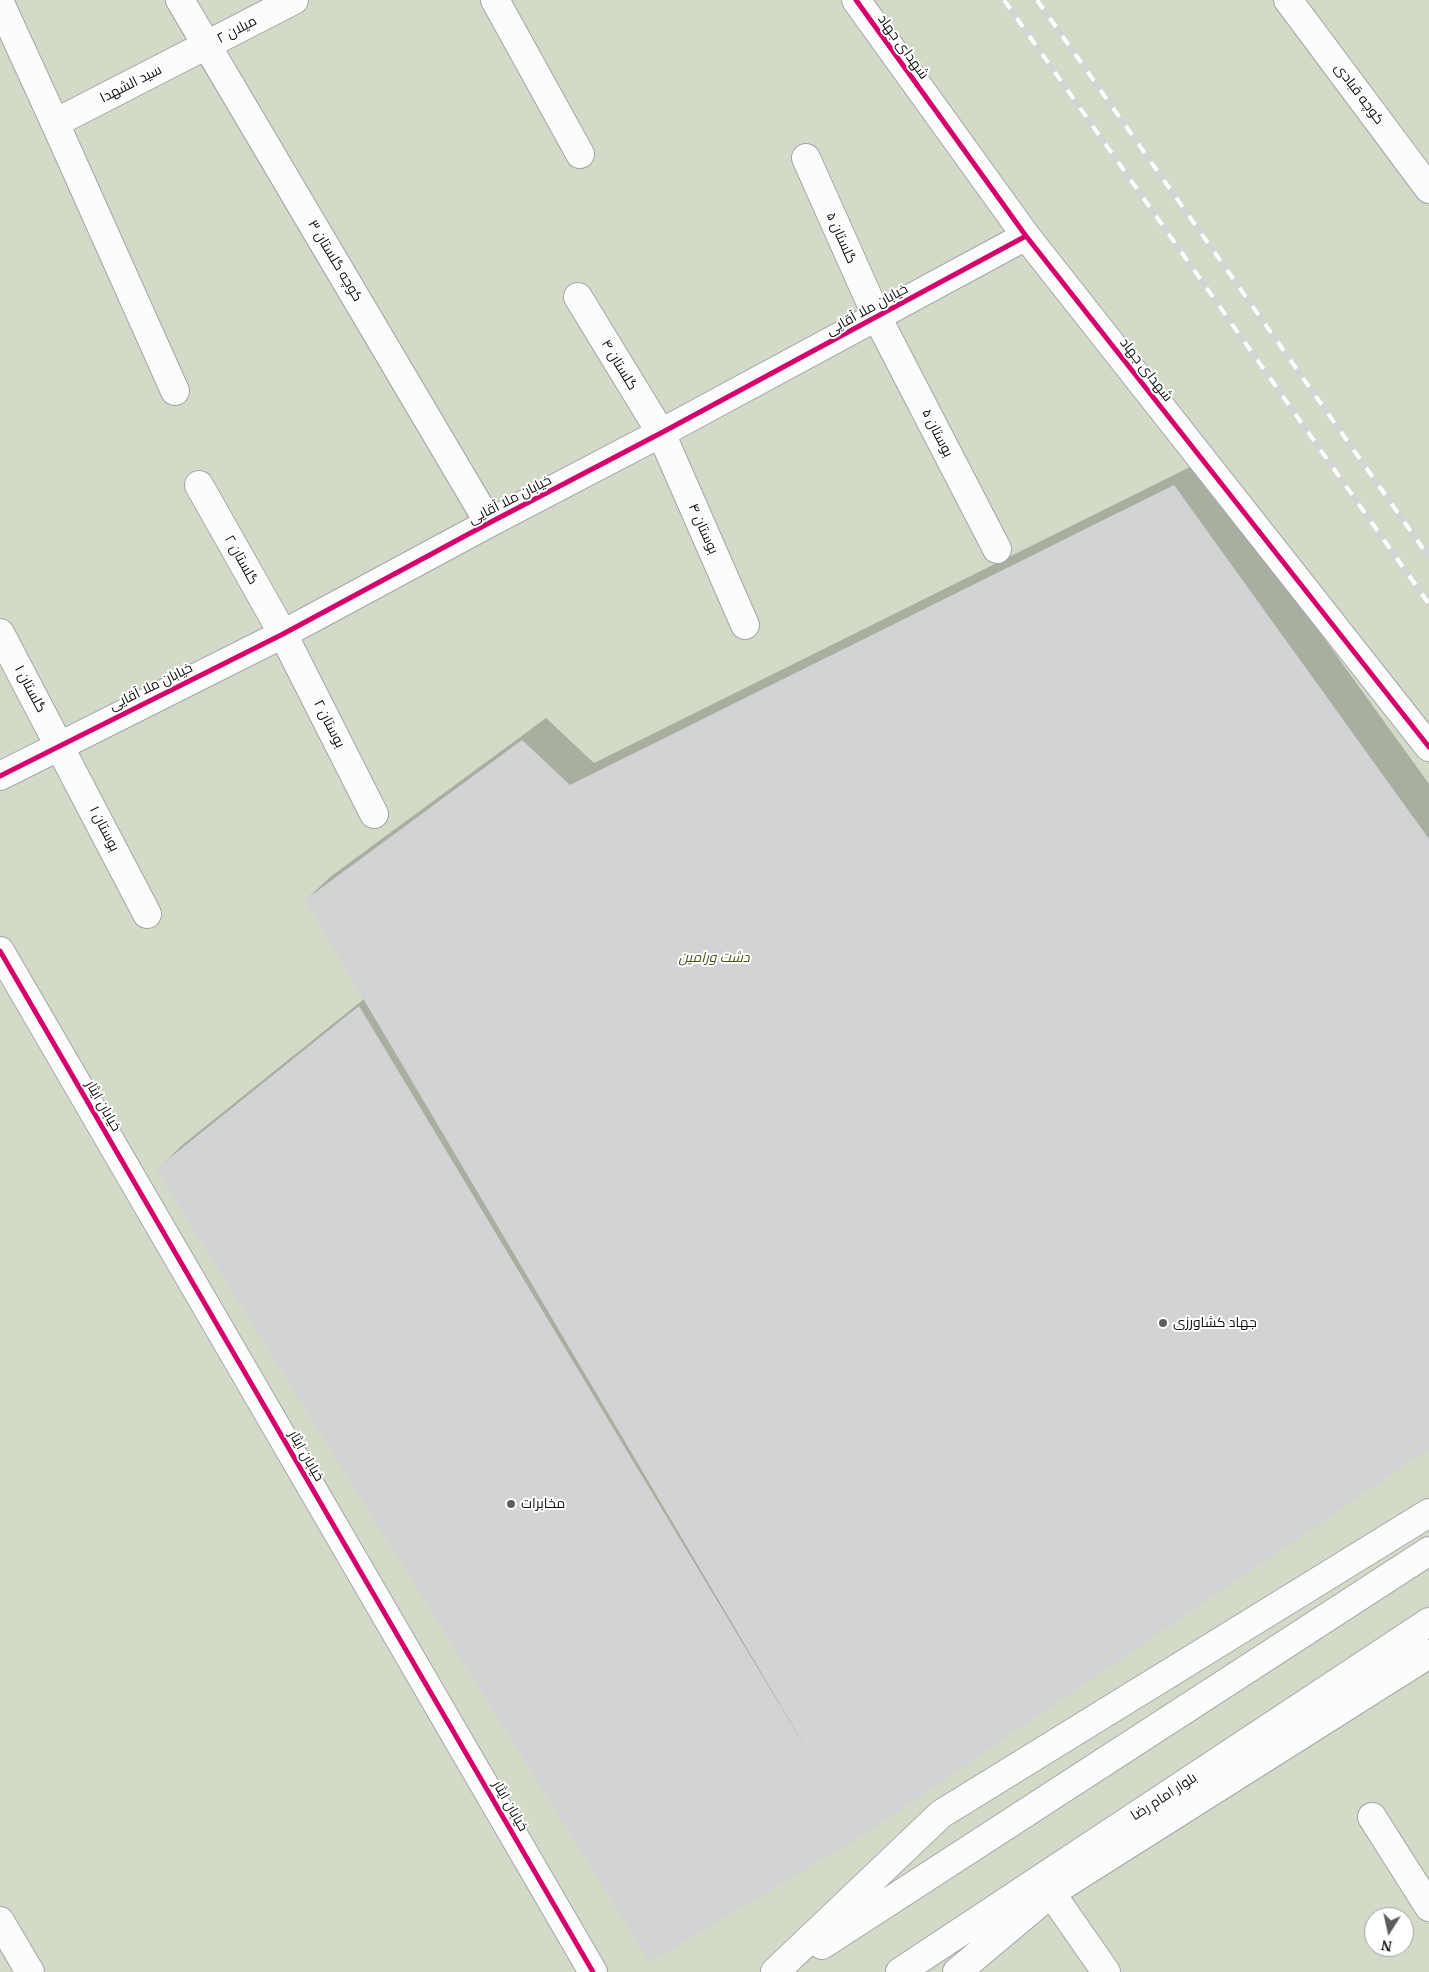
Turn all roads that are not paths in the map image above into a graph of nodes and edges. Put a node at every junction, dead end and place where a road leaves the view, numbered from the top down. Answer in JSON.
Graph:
{"nodes":[{"id":1,"x":180,"y":0,"type":"edge"},
{"id":2,"x":294,"y":0,"type":"edge"},
{"id":3,"x":495,"y":0,"type":"edge"},
{"id":4,"x":856,"y":0,"type":"edge"},
{"id":5,"x":1288,"y":0,"type":"edge"},
{"id":6,"x":0,"y":3,"type":"edge"},
{"id":7,"x":207,"y":46,"type":"junction"},
{"id":8,"x":55,"y":123,"type":"junction"},
{"id":9,"x":580,"y":154,"type":"dead end"},
{"id":10,"x":806,"y":158,"type":"dead end"},
{"id":11,"x":1429,"y":189,"type":"edge"},
{"id":12,"x":1026,"y":236,"type":"junction"},
{"id":13,"x":578,"y":297,"type":"dead end"},
{"id":14,"x":877,"y":317,"type":"junction"},
{"id":15,"x":175,"y":391,"type":"dead end"},
{"id":16,"x":661,"y":434,"type":"junction"},
{"id":17,"x":199,"y":485,"type":"dead end"},
{"id":18,"x":489,"y":523,"type":"junction"},
{"id":19,"x":997,"y":549,"type":"dead end"},
{"id":20,"x":745,"y":625,"type":"dead end"},
{"id":21,"x":0,"y":633,"type":"edge"},
{"id":22,"x":284,"y":634,"type":"junction"},
{"id":23,"x":60,"y":745,"type":"junction"},
{"id":24,"x":1429,"y":747,"type":"edge"},
{"id":25,"x":0,"y":776,"type":"edge"},
{"id":26,"x":374,"y":814,"type":"dead end"},
{"id":27,"x":147,"y":914,"type":"dead end"},
{"id":28,"x":0,"y":951,"type":"edge"},
{"id":29,"x":1429,"y":1513,"type":"edge"},
{"id":30,"x":1429,"y":1551,"type":"edge"},
{"id":31,"x":1429,"y":1622,"type":"edge"},
{"id":32,"x":1429,"y":1654,"type":"edge"},
{"id":33,"x":1372,"y":1816,"type":"dead end"},
{"id":34,"x":1051,"y":1893,"type":"junction"},
{"id":35,"x":1429,"y":1907,"type":"edge"},
{"id":36,"x":0,"y":1921,"type":"edge"},
{"id":37,"x":30,"y":1972,"type":"edge"},
{"id":38,"x":594,"y":1972,"type":"edge"},
{"id":39,"x":775,"y":1972,"type":"edge"},
{"id":40,"x":780,"y":1972,"type":"edge"},
{"id":41,"x":900,"y":1972,"type":"edge"},
{"id":42,"x":957,"y":1972,"type":"edge"},
{"id":43,"x":1106,"y":1972,"type":"edge"}],
"edges":[{"from":1,"to":7,"type":"street","name":"کوچه گلستان ۳"},
{"from":2,"to":7,"type":"street","name":"میلان ۲"},
{"from":3,"to":9,"type":"street"},
{"from":4,"to":12,"type":"street","name":"شهدای جهاد"},
{"from":5,"to":11,"type":"street","name":"کوچه قبادی"},
{"from":6,"to":8,"type":"street"},
{"from":7,"to":8,"type":"street","name":"سید الشهدا"},
{"from":7,"to":18,"type":"street","name":"کوچه گلستان ۳"},
{"from":8,"to":15,"type":"street"},
{"from":10,"to":14,"type":"street","name":"گلستان ۵"},
{"from":12,"to":14,"type":"street","name":"خیابان ملا آقایی"},
{"from":12,"to":24,"type":"street","name":"شهدای جهاد"},
{"from":13,"to":16,"type":"street","name":"گلستان ۴"},
{"from":14,"to":16,"type":"street","name":"خیابان ملا آقایی"},
{"from":14,"to":19,"type":"street","name":"بوستان ۵"},
{"from":16,"to":18,"type":"street","name":"خیابان ملا آقایی"},
{"from":16,"to":20,"type":"street","name":"بوستان ۴"},
{"from":17,"to":22,"type":"street","name":"گلستان ۲"},
{"from":18,"to":22,"type":"street","name":"خیابان ملا آقایی"},
{"from":21,"to":23,"type":"street","name":"گلستان ۱"},
{"from":22,"to":23,"type":"street","name":"خیابان ملا آقایی"},
{"from":22,"to":26,"type":"street","name":"بوستان ۲"},
{"from":23,"to":25,"type":"street","name":"خیابان ملا آقایی"},
{"from":23,"to":27,"type":"street","name":"بوستان ۱"},
{"from":28,"to":38,"type":"street","name":"خیابان ایثار"},
{"from":29,"to":39,"type":"street"},
{"from":30,"to":40,"type":"street"},
{"from":31,"to":41,"type":"street","name":"بلوار امام رضا"},
{"from":32,"to":34,"type":"street"},
{"from":33,"to":35,"type":"street"},
{"from":34,"to":42,"type":"street"},
{"from":34,"to":43,"type":"street"},
{"from":36,"to":37,"type":"street"}]}
